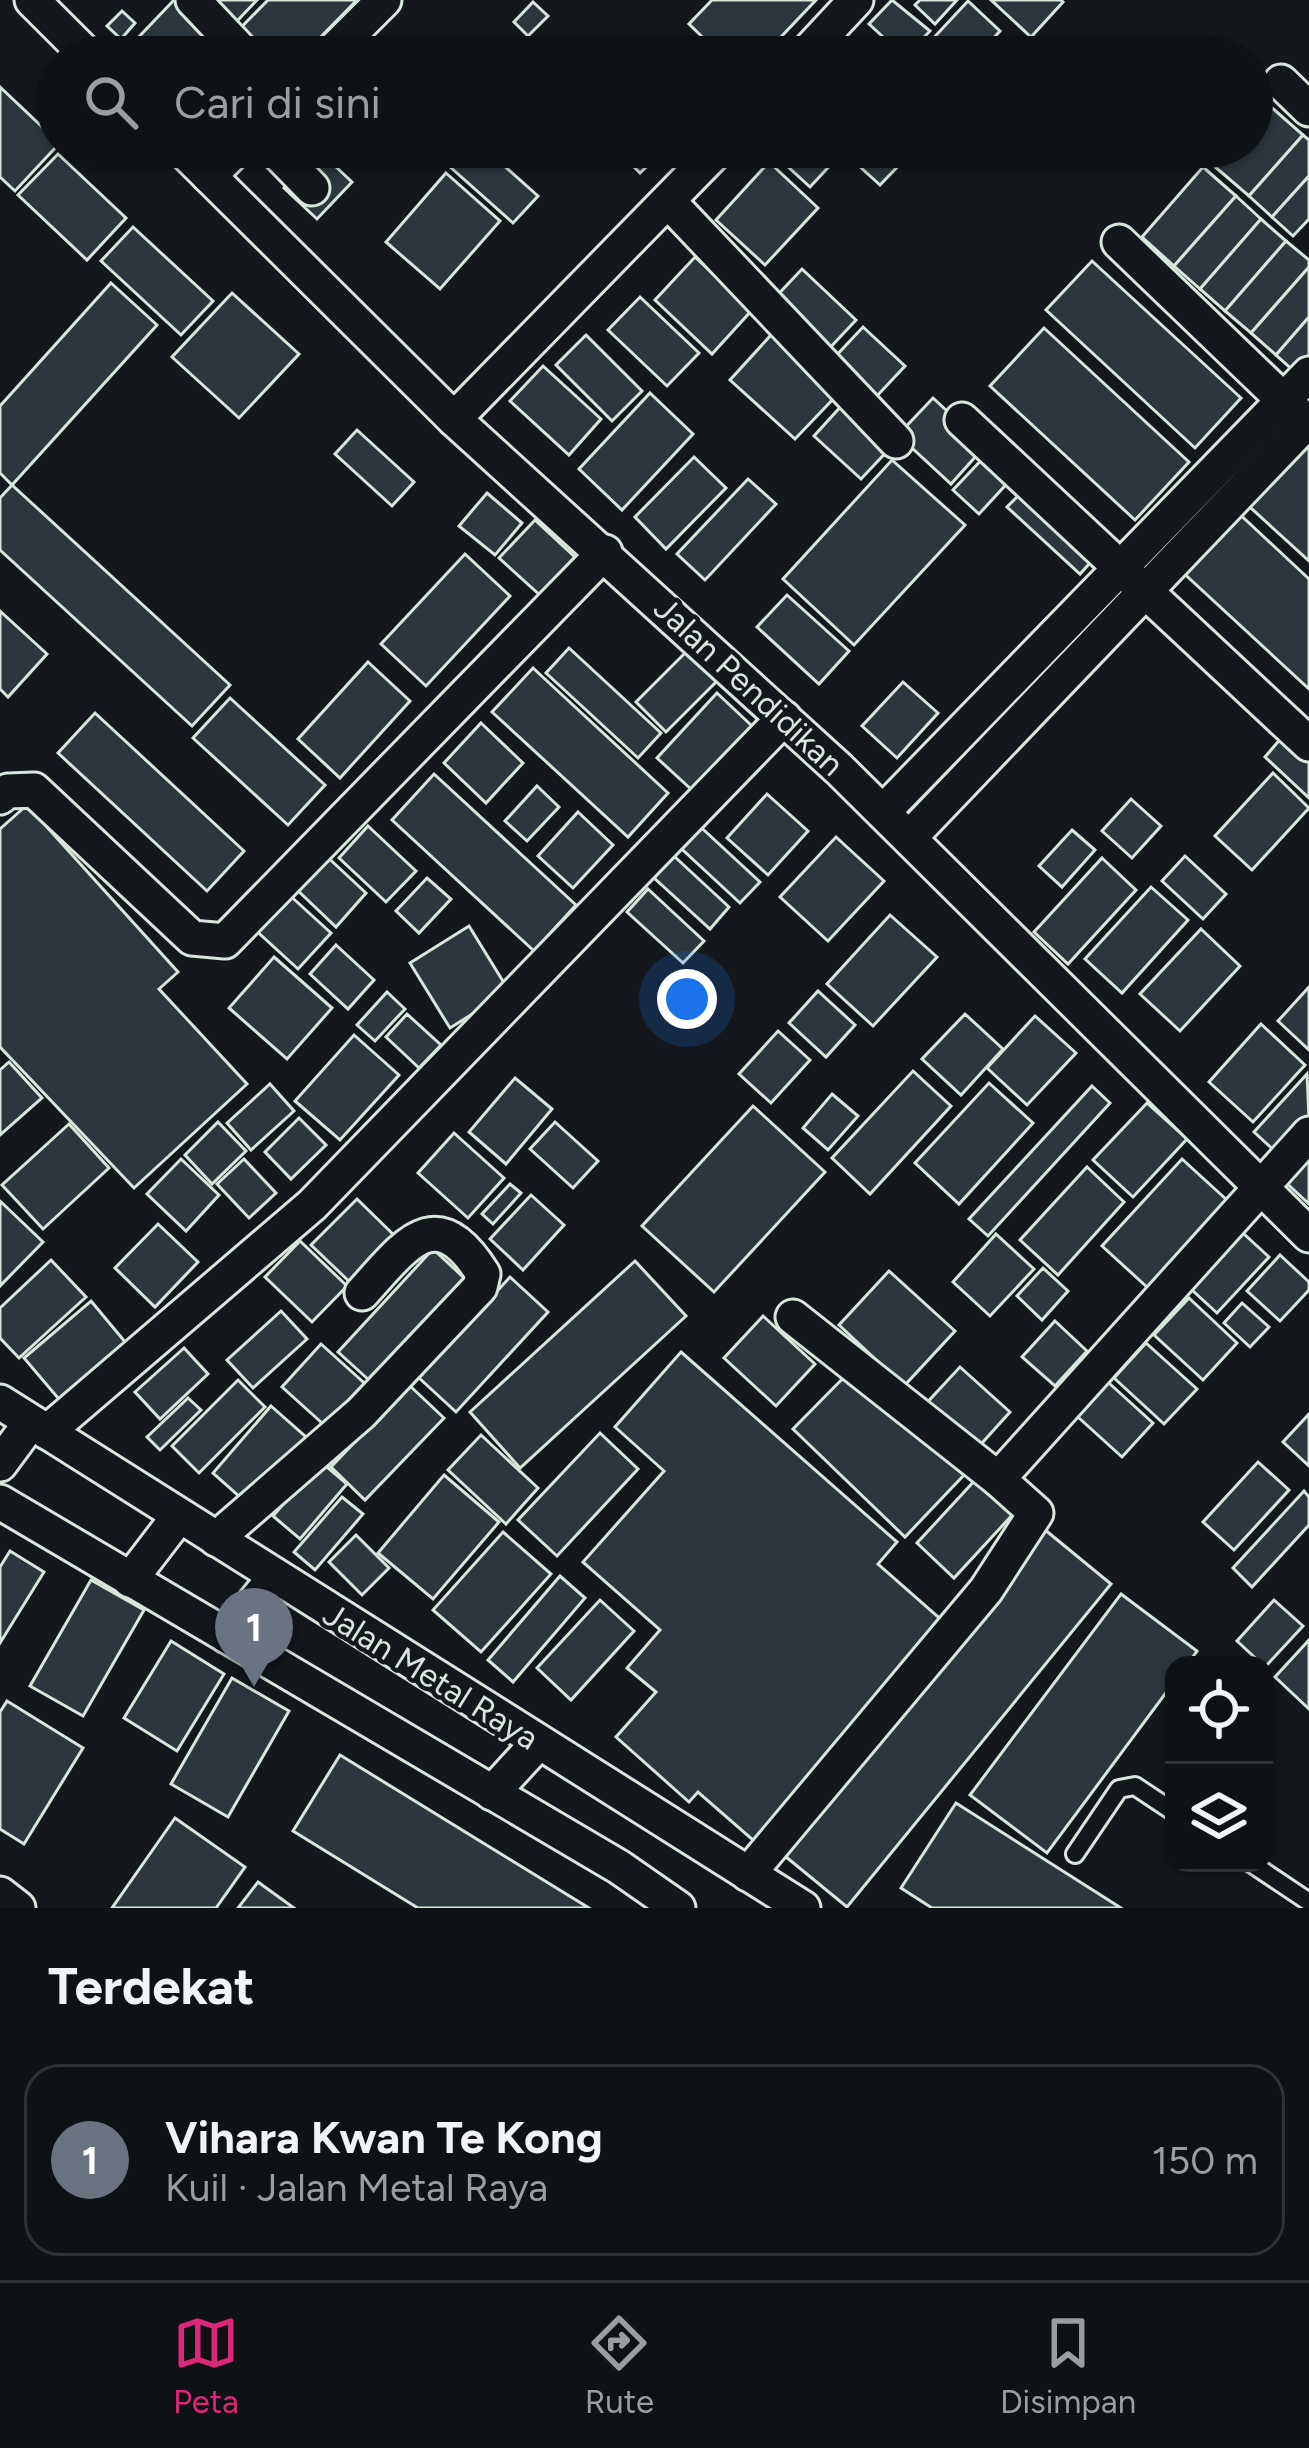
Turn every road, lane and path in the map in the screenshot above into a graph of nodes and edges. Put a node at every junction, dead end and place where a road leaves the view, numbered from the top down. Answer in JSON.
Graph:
{"nodes":[{"id":1,"x":32,"y":0,"type":"edge"},
{"id":2,"x":193,"y":0,"type":"edge"},
{"id":3,"x":384,"y":0,"type":"edge"},
{"id":4,"x":856,"y":0,"type":"edge"},
{"id":5,"x":68,"y":36,"type":"edge"},
{"id":6,"x":227,"y":36,"type":"edge"},
{"id":7,"x":348,"y":36,"type":"edge"},
{"id":8,"x":823,"y":36,"type":"edge"},
{"id":9,"x":1281,"y":82,"type":"dead end"},
{"id":10,"x":1309,"y":110,"type":"edge"},
{"id":11,"x":201,"y":168,"type":"edge"},
{"id":12,"x":217,"y":168,"type":"edge"},
{"id":13,"x":292,"y":168,"type":"edge"},
{"id":14,"x":701,"y":168,"type":"edge"},
{"id":15,"x":209,"y":176,"type":"junction"},
{"id":16,"x":312,"y":188,"type":"dead end"},
{"id":17,"x":669,"y":202,"type":"junction"},
{"id":18,"x":1119,"y":242,"type":"dead end"},
{"id":19,"x":1309,"y":374,"type":"edge"},
{"id":20,"x":1302,"y":416,"type":"edge"},
{"id":21,"x":454,"y":419,"type":"junction"},
{"id":22,"x":962,"y":421,"type":"dead end"},
{"id":23,"x":896,"y":441,"type":"dead end"},
{"id":24,"x":605,"y":552,"type":"junction"},
{"id":25,"x":1120,"y":567,"type":"junction"},
{"id":26,"x":1147,"y":592,"type":"junction"},
{"id":27,"x":784,"y":718,"type":"junction"},
{"id":28,"x":1309,"y":744,"type":"edge"},
{"id":29,"x":0,"y":797,"type":"edge"},
{"id":30,"x":883,"y":812,"type":"junction"},
{"id":31,"x":909,"y":838,"type":"junction"},
{"id":32,"x":1309,"y":1134,"type":"edge"},
{"id":33,"x":1259,"y":1186,"type":"junction"},
{"id":34,"x":1309,"y":1235,"type":"edge"},
{"id":35,"x":362,"y":1292,"type":"dead end"},
{"id":36,"x":793,"y":1317,"type":"dead end"},
{"id":37,"x":0,"y":1402,"type":"edge"},
{"id":38,"x":39,"y":1427,"type":"junction"},
{"id":39,"x":0,"y":1464,"type":"edge"},
{"id":40,"x":998,"y":1479,"type":"junction"},
{"id":41,"x":0,"y":1502,"type":"edge"},
{"id":42,"x":179,"y":1516,"type":"junction"},
{"id":43,"x":216,"y":1539,"type":"junction"},
{"id":44,"x":275,"y":1577,"type":"junction"},
{"id":45,"x":130,"y":1580,"type":"junction"},
{"id":46,"x":226,"y":1636,"type":"junction"},
{"id":47,"x":537,"y":1744,"type":"junction"},
{"id":48,"x":492,"y":1792,"type":"junction"},
{"id":49,"x":1165,"y":1806,"type":"edge"},
{"id":50,"x":1075,"y":1855,"type":"dead end"},
{"id":51,"x":1264,"y":1872,"type":"edge"},
{"id":52,"x":748,"y":1874,"type":"junction"},
{"id":53,"x":0,"y":1894,"type":"edge"},
{"id":54,"x":1309,"y":1902,"type":"edge"},
{"id":55,"x":18,"y":1908,"type":"edge"},
{"id":56,"x":678,"y":1908,"type":"edge"},
{"id":57,"x":803,"y":1908,"type":"edge"}],
"edges":[{"from":1,"to":5,"type":"street"},
{"from":2,"to":6,"type":"street"},
{"from":3,"to":7,"type":"street"},
{"from":4,"to":8,"type":"street"},
{"from":9,"to":10,"type":"street"},
{"from":11,"to":15,"type":"street","name":"Jalan Pendidikan"},
{"from":12,"to":15,"type":"street"},
{"from":13,"to":16,"type":"street"},
{"from":14,"to":17,"type":"street"},
{"from":15,"to":21,"type":"street","name":"Jalan Pendidikan"},
{"from":17,"to":21,"type":"street"},
{"from":17,"to":23,"type":"street"},
{"from":18,"to":20,"type":"street"},
{"from":19,"to":20,"type":"street"},
{"from":20,"to":25,"type":"street"},
{"from":20,"to":26,"type":"street"},
{"from":21,"to":24,"type":"street","name":"Jalan Pendidikan"},
{"from":22,"to":25,"type":"street"},
{"from":24,"to":27,"type":"street","name":"Jalan Pendidikan"},
{"from":24,"to":29,"type":"street"},
{"from":25,"to":26,"type":"street"},
{"from":25,"to":30,"type":"street"},
{"from":26,"to":28,"type":"street"},
{"from":26,"to":31,"type":"street"},
{"from":27,"to":30,"type":"street","name":"Jalan Pendidikan"},
{"from":27,"to":38,"type":"street"},
{"from":30,"to":31,"type":"street","name":"Jalan Pendidikan"},
{"from":31,"to":33,"type":"street","name":"Jalan Pendidikan"},
{"from":32,"to":33,"type":"street"},
{"from":33,"to":34,"type":"street","name":"Jalan Pendidikan"},
{"from":33,"to":40,"type":"street"},
{"from":35,"to":43,"type":"street"},
{"from":36,"to":40,"type":"street"},
{"from":37,"to":38,"type":"street","name":"Jalan Metal Raya"},
{"from":38,"to":39,"type":"street"},
{"from":38,"to":42,"type":"street","name":"Jalan Metal Raya"},
{"from":40,"to":52,"type":"street"},
{"from":41,"to":45,"type":"street"},
{"from":42,"to":43,"type":"street","name":"Jalan Metal Raya"},
{"from":42,"to":45,"type":"street"},
{"from":43,"to":44,"type":"street","name":"Jalan Metal Raya"},
{"from":44,"to":46,"type":"street"},
{"from":44,"to":47,"type":"street","name":"Jalan Metal Raya"},
{"from":45,"to":46,"type":"street"},
{"from":46,"to":48,"type":"street"},
{"from":47,"to":48,"type":"street"},
{"from":47,"to":52,"type":"street","name":"Jalan Metal Raya"},
{"from":48,"to":56,"type":"street"},
{"from":49,"to":50,"type":"lane"},
{"from":51,"to":54,"type":"lane"},
{"from":52,"to":57,"type":"street","name":"Jalan Metal Raya"},
{"from":53,"to":55,"type":"street"}]}
